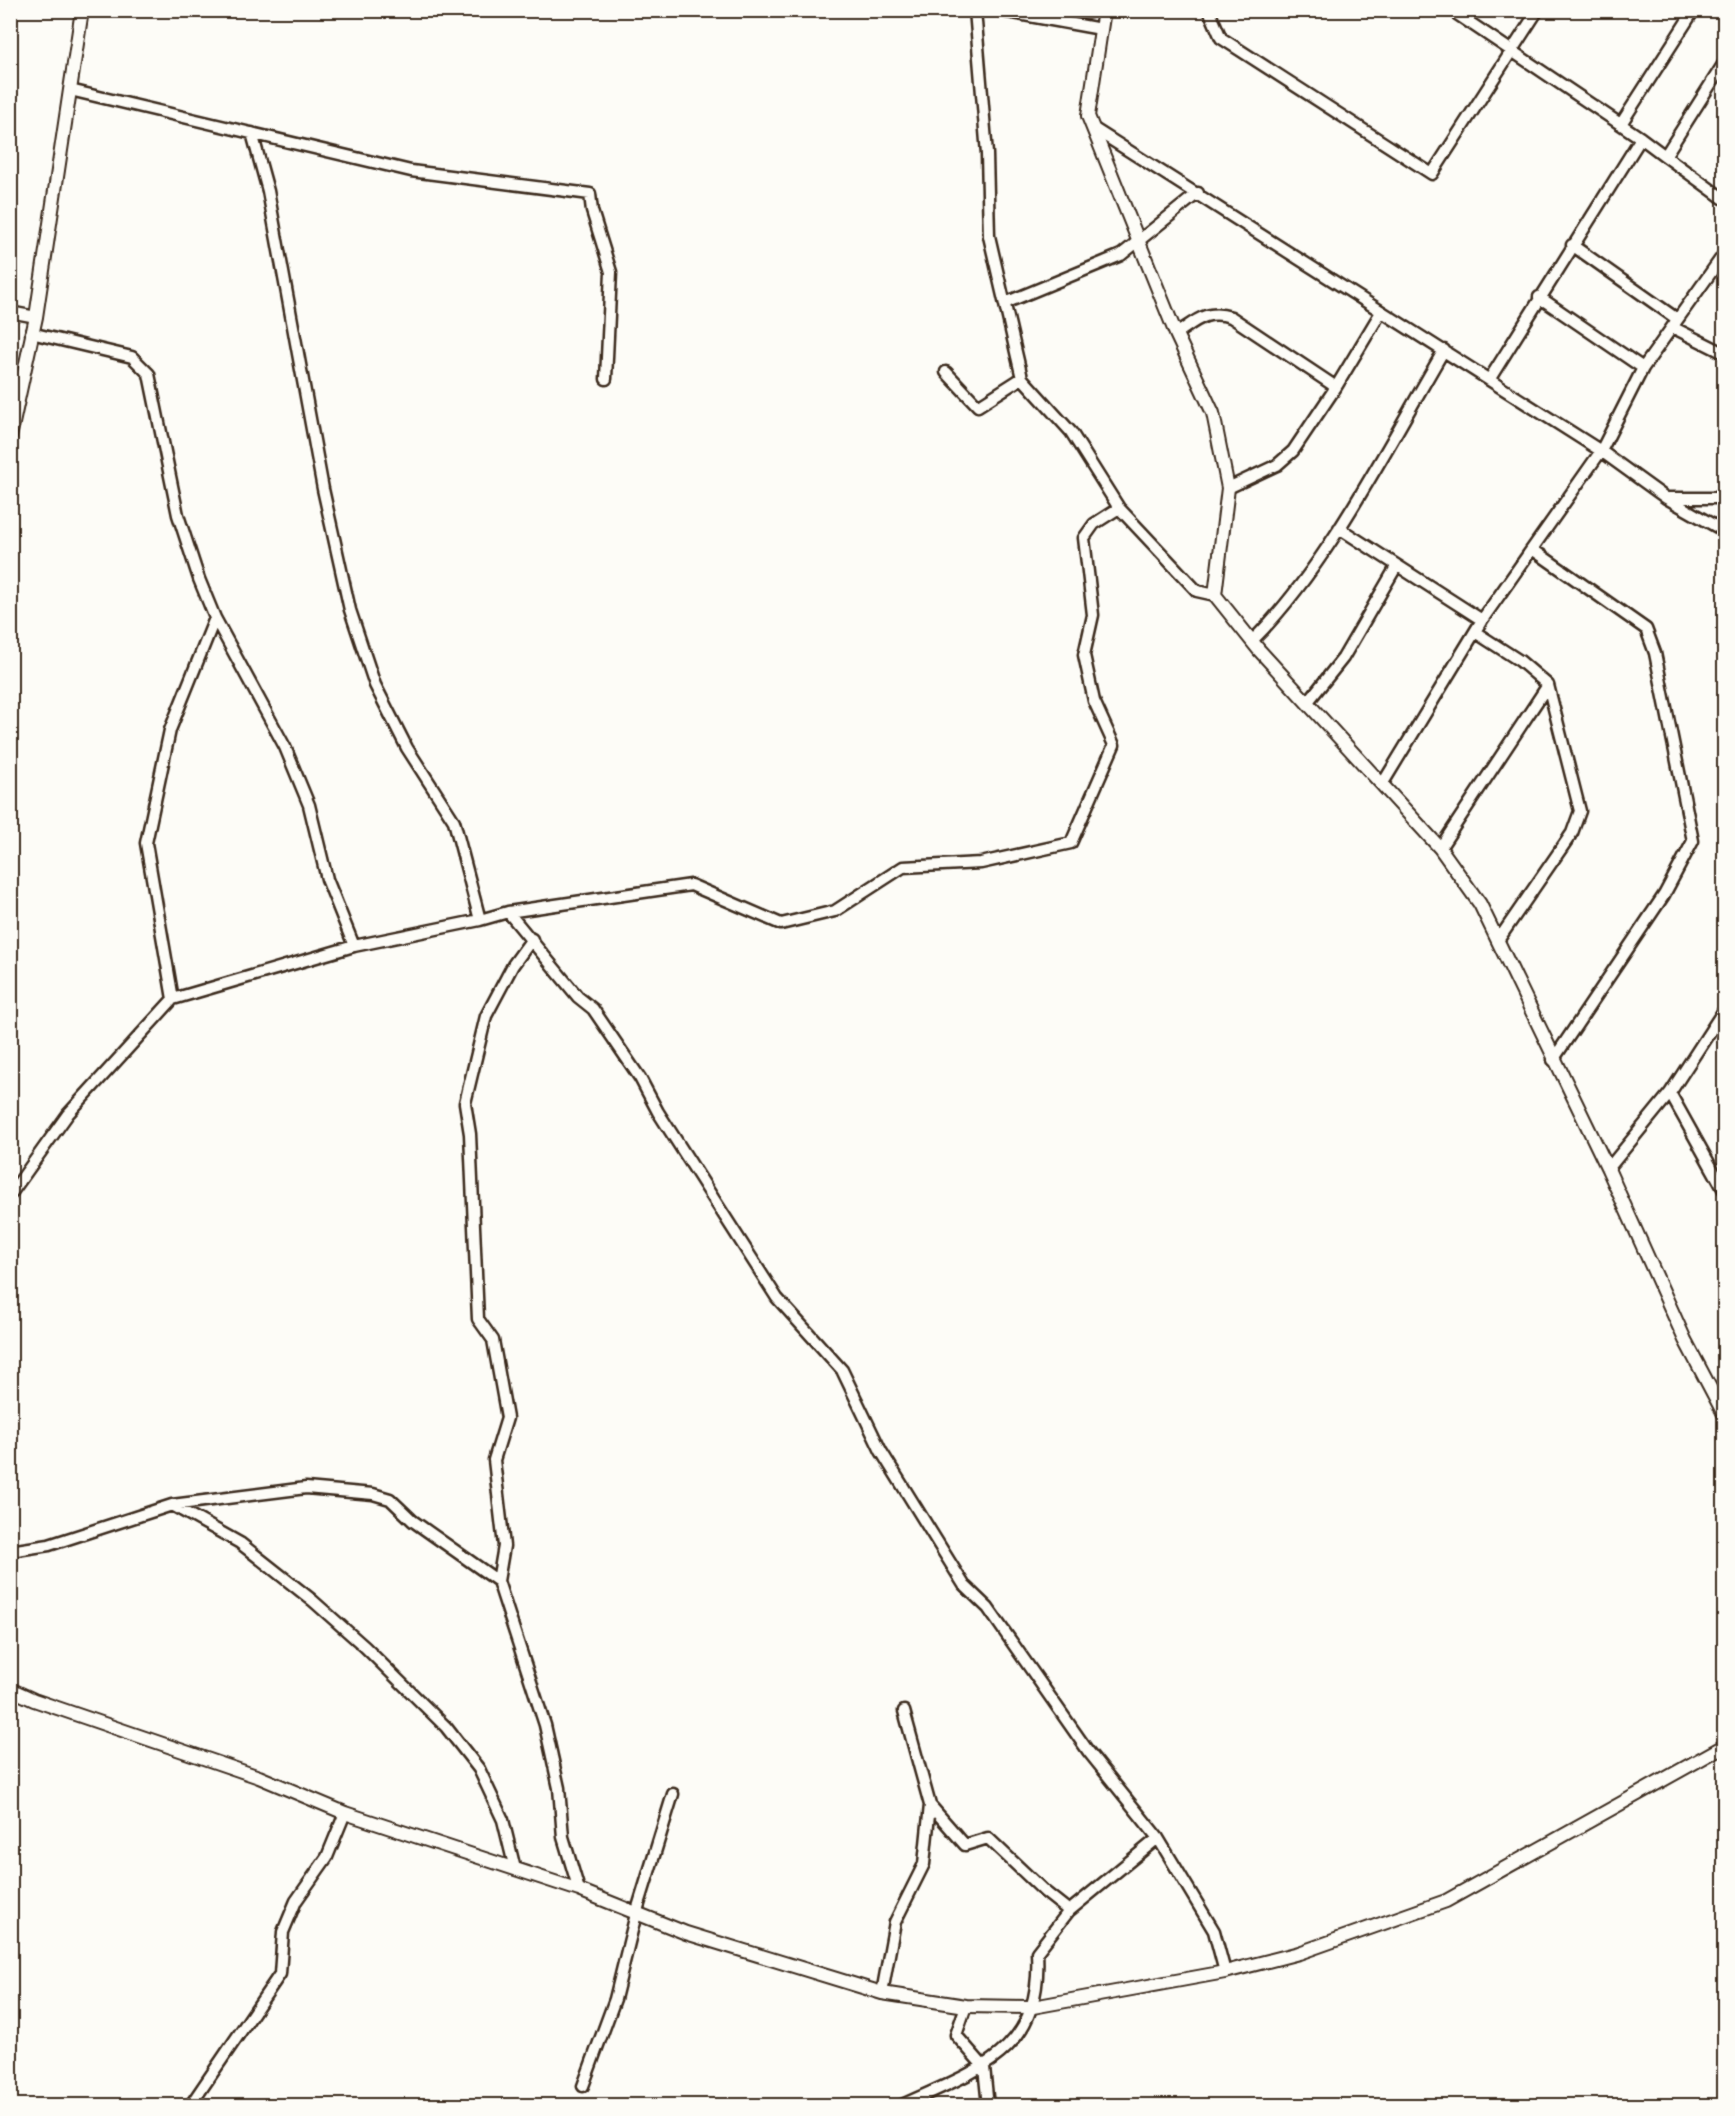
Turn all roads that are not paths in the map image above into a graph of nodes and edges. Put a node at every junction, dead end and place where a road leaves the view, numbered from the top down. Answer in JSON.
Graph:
{"nodes":[{"id":1,"x":82,"y":10,"type":"edge"},
{"id":2,"x":975,"y":10,"type":"edge"},
{"id":3,"x":996,"y":10,"type":"edge"},
{"id":4,"x":1104,"y":10,"type":"edge"},
{"id":5,"x":1209,"y":10,"type":"edge"},
{"id":6,"x":1451,"y":10,"type":"edge"},
{"id":7,"x":1538,"y":10,"type":"edge"},
{"id":8,"x":1694,"y":10,"type":"edge"},
{"id":9,"x":1101,"y":29,"type":"junction"},
{"id":10,"x":1512,"y":50,"type":"junction"},
{"id":11,"x":1725,"y":63,"type":"edge"},
{"id":12,"x":70,"y":90,"type":"junction"},
{"id":13,"x":1621,"y":124,"type":"junction"},
{"id":14,"x":1096,"y":130,"type":"junction"},
{"id":15,"x":252,"y":133,"type":"junction"},
{"id":16,"x":1641,"y":138,"type":"junction"},
{"id":17,"x":1665,"y":156,"type":"junction"},
{"id":18,"x":1198,"y":194,"type":"junction"},
{"id":19,"x":1725,"y":199,"type":"edge"},
{"id":20,"x":1137,"y":242,"type":"junction"},
{"id":21,"x":1572,"y":245,"type":"junction"},
{"id":22,"x":1725,"y":254,"type":"edge"},
{"id":23,"x":1539,"y":297,"type":"junction"},
{"id":24,"x":1005,"y":303,"type":"junction"},
{"id":25,"x":10,"y":312,"type":"edge"},
{"id":26,"x":1381,"y":312,"type":"junction"},
{"id":27,"x":36,"y":317,"type":"junction"},
{"id":28,"x":1674,"y":323,"type":"junction"},
{"id":29,"x":31,"y":333,"type":"junction"},
{"id":30,"x":1176,"y":334,"type":"junction"},
{"id":31,"x":1444,"y":350,"type":"junction"},
{"id":32,"x":1725,"y":353,"type":"edge"},
{"id":33,"x":1644,"y":368,"type":"junction"},
{"id":34,"x":946,"y":372,"type":"dead end"},
{"id":35,"x":1022,"y":378,"type":"junction"},
{"id":36,"x":606,"y":379,"type":"dead end"},
{"id":37,"x":1490,"y":380,"type":"junction"},
{"id":38,"x":1336,"y":387,"type":"junction"},
{"id":39,"x":10,"y":437,"type":"edge"},
{"id":40,"x":1601,"y":451,"type":"junction"},
{"id":41,"x":1228,"y":488,"type":"junction"},
{"id":42,"x":1666,"y":498,"type":"junction"},
{"id":43,"x":1725,"y":498,"type":"edge"},
{"id":44,"x":1119,"y":508,"type":"junction"},
{"id":45,"x":1339,"y":528,"type":"junction"},
{"id":46,"x":1725,"y":531,"type":"edge"},
{"id":47,"x":1532,"y":549,"type":"junction"},
{"id":48,"x":1396,"y":567,"type":"junction"},
{"id":49,"x":1215,"y":595,"type":"junction"},
{"id":50,"x":215,"y":618,"type":"junction"},
{"id":51,"x":1482,"y":620,"type":"junction"},
{"id":52,"x":1475,"y":632,"type":"junction"},
{"id":53,"x":1252,"y":641,"type":"junction"},
{"id":54,"x":1548,"y":686,"type":"junction"},
{"id":55,"x":1307,"y":703,"type":"junction"},
{"id":56,"x":1383,"y":783,"type":"junction"},
{"id":57,"x":1440,"y":848,"type":"junction"},
{"id":58,"x":507,"y":912,"type":"junction"},
{"id":59,"x":480,"y":920,"type":"junction"},
{"id":60,"x":532,"y":939,"type":"junction"},
{"id":61,"x":1499,"y":939,"type":"junction"},
{"id":62,"x":354,"y":946,"type":"junction"},
{"id":63,"x":173,"y":999,"type":"junction"},
{"id":64,"x":1725,"y":1010,"type":"edge"},
{"id":65,"x":1553,"y":1060,"type":"junction"},
{"id":66,"x":1670,"y":1094,"type":"junction"},
{"id":67,"x":1608,"y":1169,"type":"junction"},
{"id":68,"x":1725,"y":1190,"type":"edge"},
{"id":69,"x":10,"y":1195,"type":"edge"},
{"id":70,"x":1725,"y":1414,"type":"edge"},
{"id":71,"x":171,"y":1505,"type":"junction"},
{"id":72,"x":10,"y":1551,"type":"edge"},
{"id":73,"x":498,"y":1581,"type":"junction"},
{"id":74,"x":10,"y":1689,"type":"edge"},
{"id":75,"x":903,"y":1711,"type":"dead end"},
{"id":76,"x":1725,"y":1746,"type":"edge"},
{"id":77,"x":673,"y":1794,"type":"dead end"},
{"id":78,"x":930,"y":1805,"type":"junction"},
{"id":79,"x":345,"y":1813,"type":"junction"},
{"id":80,"x":1158,"y":1838,"type":"junction"},
{"id":81,"x":514,"y":1869,"type":"junction"},
{"id":82,"x":579,"y":1890,"type":"junction"},
{"id":83,"x":1070,"y":1911,"type":"junction"},
{"id":84,"x":636,"y":1914,"type":"junction"},
{"id":85,"x":1225,"y":1972,"type":"junction"},
{"id":86,"x":882,"y":1993,"type":"junction"},
{"id":87,"x":966,"y":2006,"type":"junction"},
{"id":88,"x":1033,"y":2007,"type":"junction"},
{"id":89,"x":984,"y":2067,"type":"junction"},
{"id":90,"x":583,"y":2086,"type":"dead end"},
{"id":91,"x":190,"y":2106,"type":"edge"},
{"id":92,"x":900,"y":2106,"type":"edge"},
{"id":93,"x":988,"y":2106,"type":"edge"}],
"edges":[{"from":1,"to":12,"type":"street"},
{"from":2,"to":24,"type":"street"},
{"from":3,"to":9,"type":"street"},
{"from":4,"to":9,"type":"street"},
{"from":5,"to":10,"type":"street"},
{"from":6,"to":10,"type":"street"},
{"from":7,"to":10,"type":"street"},
{"from":8,"to":13,"type":"street"},
{"from":9,"to":14,"type":"street"},
{"from":10,"to":13,"type":"street"},
{"from":11,"to":17,"type":"street"},
{"from":12,"to":15,"type":"street"},
{"from":12,"to":27,"type":"street"},
{"from":13,"to":16,"type":"street"},
{"from":14,"to":18,"type":"street"},
{"from":14,"to":20,"type":"street"},
{"from":15,"to":36,"type":"street"},
{"from":15,"to":59,"type":"street"},
{"from":16,"to":17,"type":"street"},
{"from":16,"to":21,"type":"street"},
{"from":17,"to":19,"type":"street"},
{"from":18,"to":20,"type":"street"},
{"from":18,"to":26,"type":"street"},
{"from":20,"to":24,"type":"street"},
{"from":20,"to":30,"type":"street"},
{"from":21,"to":23,"type":"street"},
{"from":21,"to":28,"type":"street"},
{"from":22,"to":28,"type":"street"},
{"from":23,"to":33,"type":"street"},
{"from":23,"to":37,"type":"street"},
{"from":24,"to":35,"type":"street"},
{"from":25,"to":27,"type":"street"},
{"from":26,"to":31,"type":"street"},
{"from":26,"to":38,"type":"street"},
{"from":27,"to":29,"type":"street"},
{"from":28,"to":32,"type":"street"},
{"from":28,"to":33,"type":"street"},
{"from":29,"to":39,"type":"street"},
{"from":29,"to":50,"type":"street"},
{"from":30,"to":38,"type":"street"},
{"from":30,"to":41,"type":"street"},
{"from":31,"to":37,"type":"street"},
{"from":31,"to":45,"type":"street"},
{"from":33,"to":40,"type":"street"},
{"from":34,"to":35,"type":"street"},
{"from":35,"to":44,"type":"street"},
{"from":37,"to":40,"type":"street"},
{"from":38,"to":41,"type":"street"},
{"from":40,"to":42,"type":"street"},
{"from":40,"to":47,"type":"street"},
{"from":41,"to":49,"type":"street"},
{"from":42,"to":43,"type":"street"},
{"from":42,"to":46,"type":"street"},
{"from":44,"to":49,"type":"street"},
{"from":44,"to":58,"type":"street"},
{"from":45,"to":48,"type":"street"},
{"from":45,"to":53,"type":"street"},
{"from":47,"to":51,"type":"street"},
{"from":47,"to":65,"type":"street"},
{"from":48,"to":51,"type":"street"},
{"from":48,"to":55,"type":"street"},
{"from":49,"to":53,"type":"street"},
{"from":50,"to":62,"type":"street"},
{"from":50,"to":63,"type":"street"},
{"from":51,"to":52,"type":"street"},
{"from":52,"to":54,"type":"street"},
{"from":52,"to":56,"type":"street"},
{"from":53,"to":55,"type":"street"},
{"from":54,"to":57,"type":"street"},
{"from":54,"to":61,"type":"street"},
{"from":55,"to":56,"type":"street"},
{"from":56,"to":57,"type":"street"},
{"from":57,"to":61,"type":"street"},
{"from":58,"to":59,"type":"street"},
{"from":58,"to":60,"type":"street"},
{"from":59,"to":62,"type":"street"},
{"from":60,"to":73,"type":"street"},
{"from":60,"to":80,"type":"street"},
{"from":61,"to":65,"type":"street"},
{"from":62,"to":63,"type":"street"},
{"from":63,"to":69,"type":"street"},
{"from":64,"to":66,"type":"street"},
{"from":65,"to":67,"type":"street"},
{"from":66,"to":67,"type":"street"},
{"from":66,"to":68,"type":"street"},
{"from":67,"to":70,"type":"street"},
{"from":71,"to":72,"type":"street"},
{"from":71,"to":73,"type":"street"},
{"from":71,"to":81,"type":"street"},
{"from":73,"to":82,"type":"street"},
{"from":74,"to":79,"type":"street"},
{"from":75,"to":78,"type":"street"},
{"from":76,"to":85,"type":"street"},
{"from":77,"to":84,"type":"street"},
{"from":78,"to":83,"type":"street"},
{"from":78,"to":86,"type":"street"},
{"from":79,"to":81,"type":"street"},
{"from":79,"to":91,"type":"street"},
{"from":80,"to":83,"type":"street"},
{"from":80,"to":85,"type":"street"},
{"from":81,"to":82,"type":"street"},
{"from":82,"to":84,"type":"street"},
{"from":83,"to":88,"type":"street"},
{"from":84,"to":86,"type":"street"},
{"from":84,"to":90,"type":"street"},
{"from":85,"to":88,"type":"street"},
{"from":86,"to":87,"type":"street"},
{"from":87,"to":88,"type":"street"},
{"from":87,"to":89,"type":"street"},
{"from":88,"to":89,"type":"street"},
{"from":89,"to":92,"type":"street"},
{"from":89,"to":93,"type":"street"}]}
